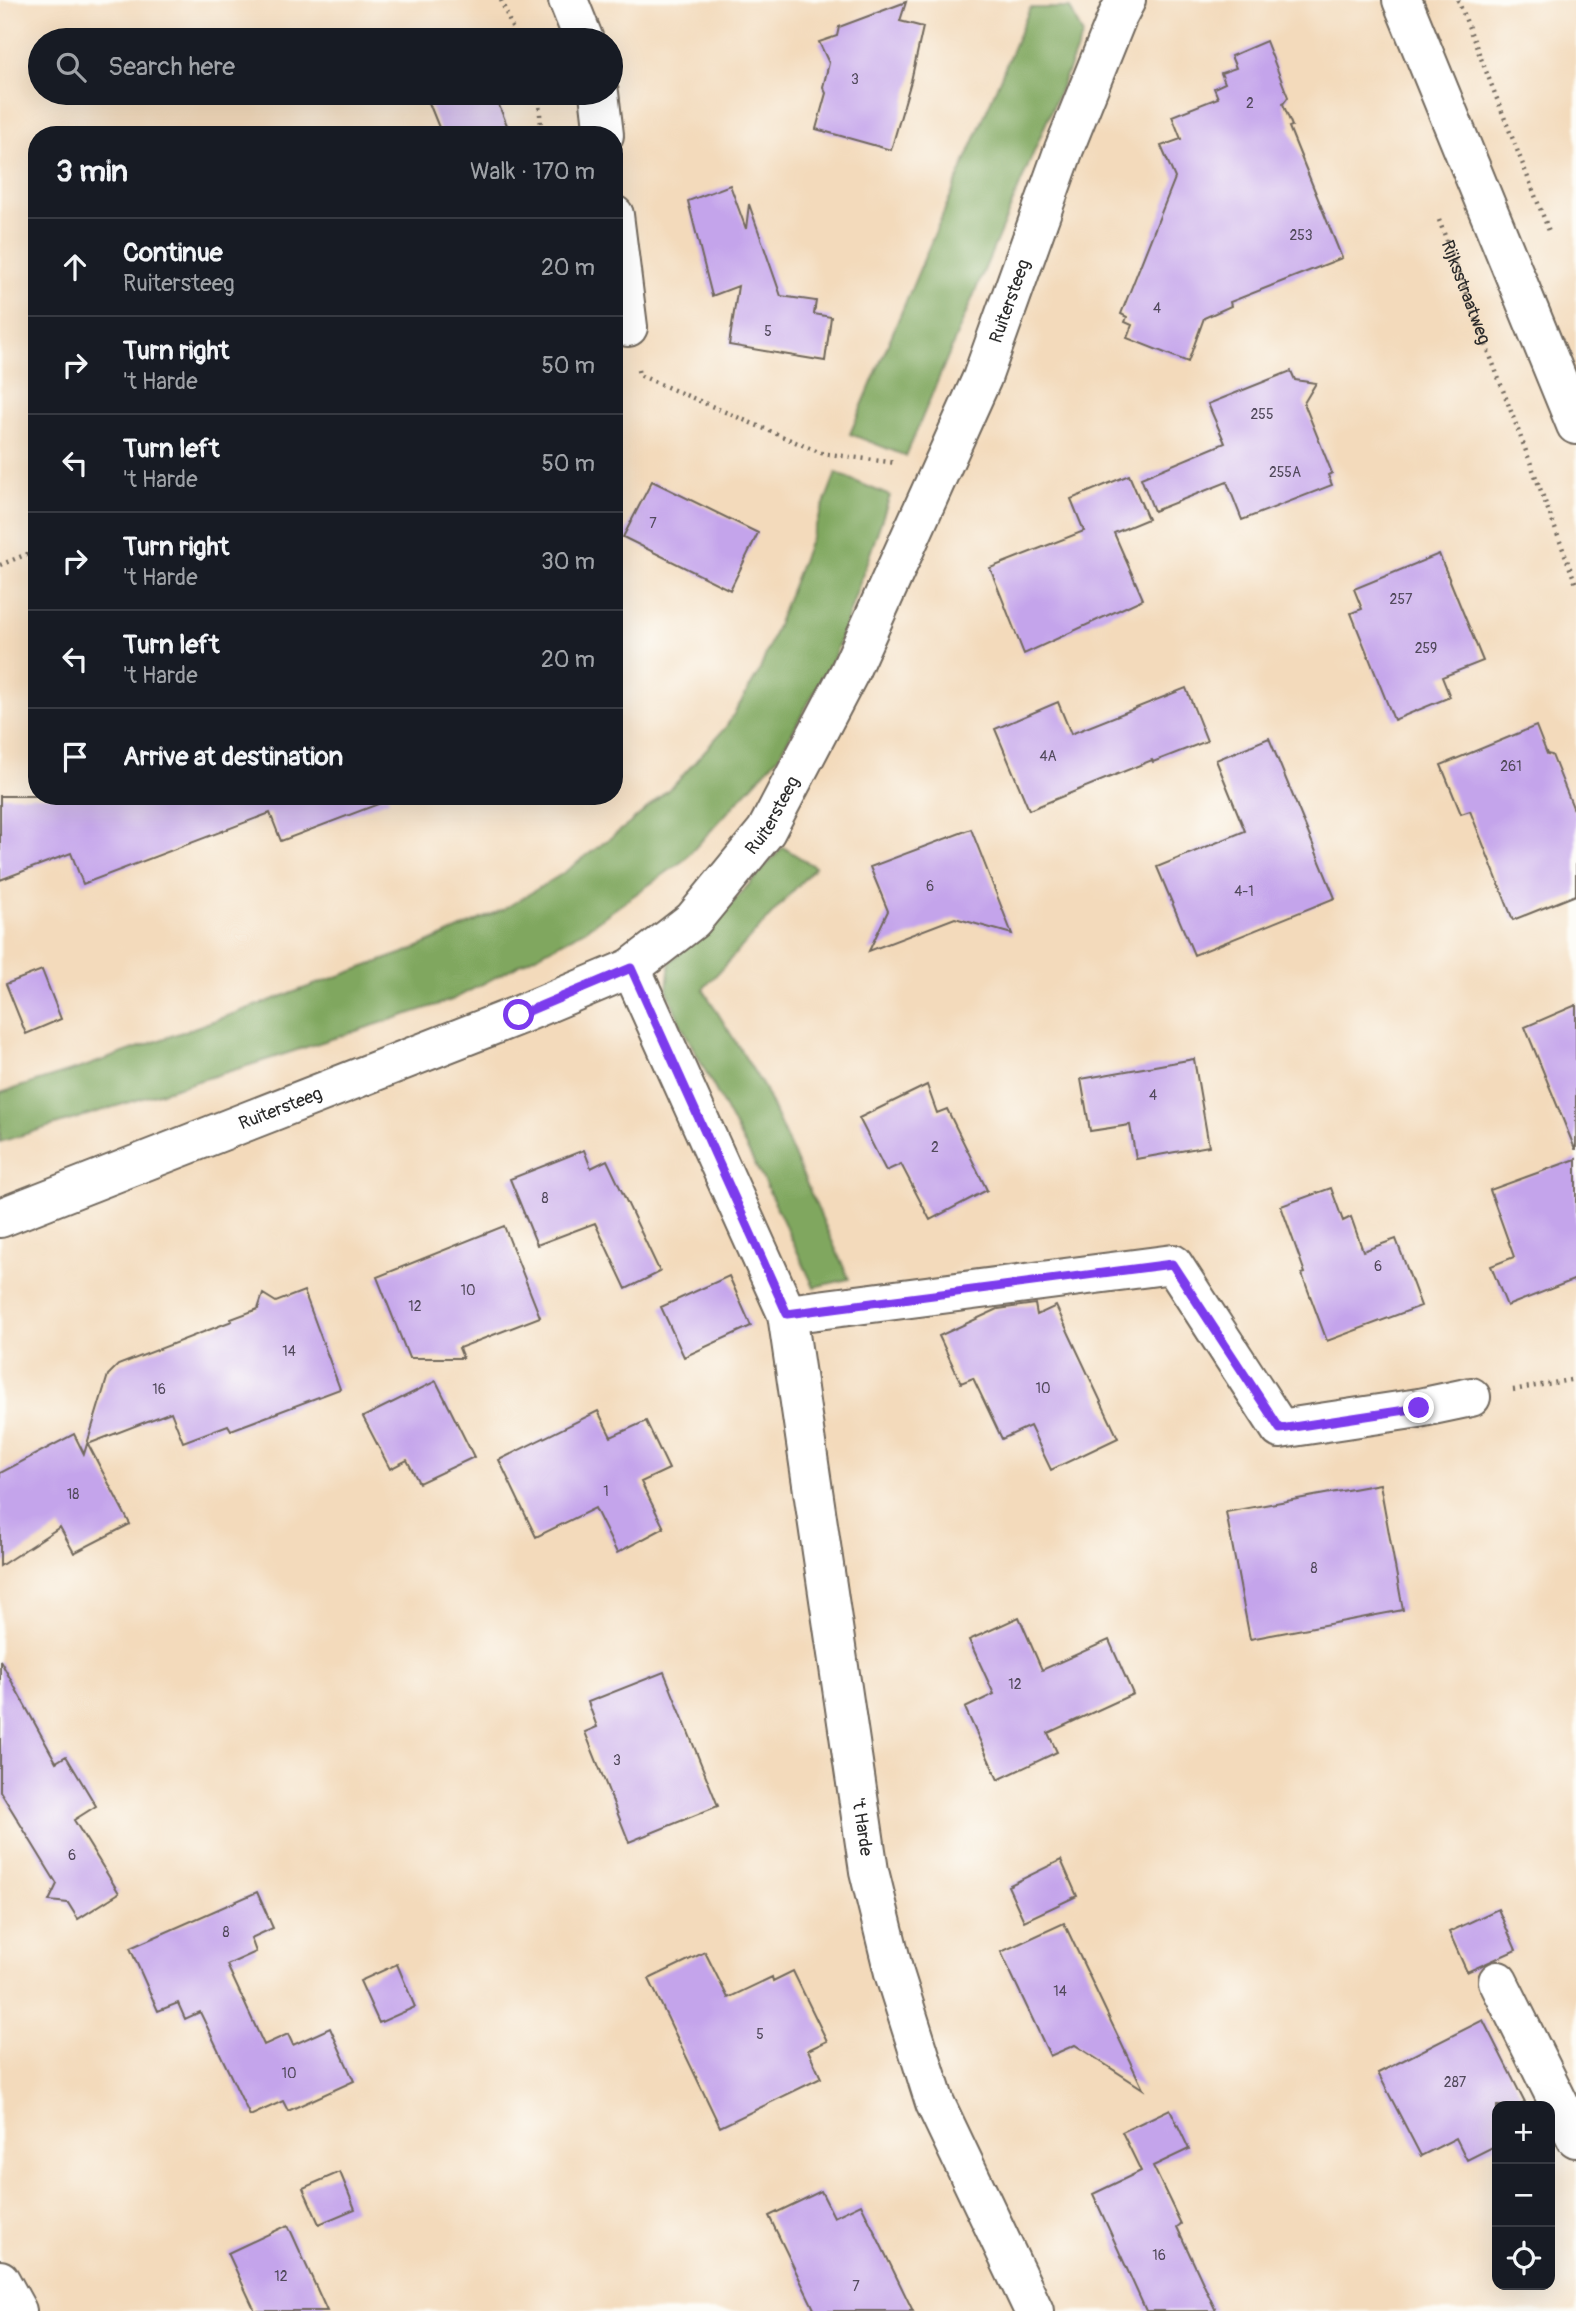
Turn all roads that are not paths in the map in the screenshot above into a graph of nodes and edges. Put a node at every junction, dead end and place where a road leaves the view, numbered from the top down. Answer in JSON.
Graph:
{"nodes":[{"id":1,"x":568,"y":0,"type":"edge"},
{"id":2,"x":1126,"y":0,"type":"edge"},
{"id":3,"x":1402,"y":0,"type":"edge"},
{"id":4,"x":579,"y":28,"type":"edge"},
{"id":5,"x":600,"y":105,"type":"edge"},
{"id":6,"x":603,"y":126,"type":"edge"},
{"id":7,"x":623,"y":287,"type":"edge"},
{"id":8,"x":628,"y":327,"type":"road end"},
{"id":9,"x":1576,"y":425,"type":"edge"},
{"id":10,"x":631,"y":968,"type":"junction"},
{"id":11,"x":0,"y":1218,"type":"edge"},
{"id":12,"x":787,"y":1314,"type":"junction"},
{"id":13,"x":1471,"y":1397,"type":"road end"},
{"id":14,"x":1498,"y":1981,"type":"dead end"},
{"id":15,"x":1576,"y":2138,"type":"edge"},
{"id":16,"x":0,"y":2280,"type":"edge"},
{"id":17,"x":17,"y":2311,"type":"edge"},
{"id":18,"x":1034,"y":2311,"type":"edge"}],
"edges":[{"from":1,"to":4,"type":"street"},
{"from":2,"to":10,"type":"street","name":"Ruitersteeg"},
{"from":3,"to":9,"type":"street"},
{"from":5,"to":6,"type":"street"},
{"from":7,"to":8,"type":"street"},
{"from":10,"to":11,"type":"street","name":"Ruitersteeg"},
{"from":10,"to":12,"type":"street","name":"'t Harde"},
{"from":12,"to":13,"type":"street"},
{"from":12,"to":18,"type":"street","name":"'t Harde"},
{"from":14,"to":15,"type":"street"},
{"from":16,"to":17,"type":"street"}]}
